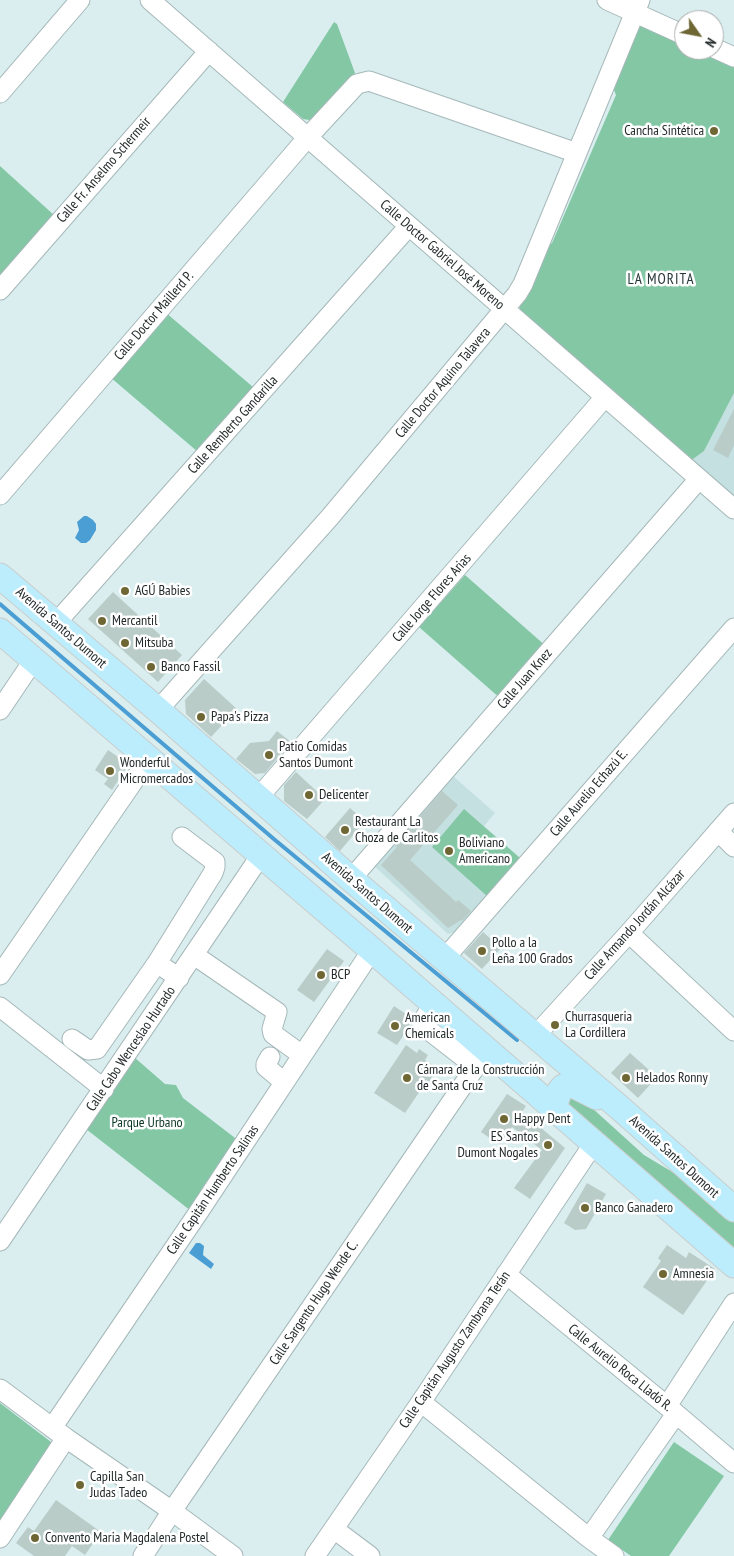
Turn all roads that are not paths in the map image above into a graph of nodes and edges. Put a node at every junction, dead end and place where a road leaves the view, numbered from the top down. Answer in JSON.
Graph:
{"nodes":[{"id":1,"x":80,"y":0,"type":"edge"},
{"id":2,"x":150,"y":0,"type":"edge"},
{"id":3,"x":607,"y":0,"type":"edge"},
{"id":4,"x":637,"y":6,"type":"edge"},
{"id":5,"x":674,"y":28,"type":"edge"},
{"id":6,"x":209,"y":51,"type":"junction"},
{"id":7,"x":0,"y":93,"type":"edge"},
{"id":8,"x":308,"y":137,"type":"junction"},
{"id":9,"x":577,"y":153,"type":"junction"},
{"id":10,"x":409,"y":226,"type":"junction"},
{"id":11,"x":0,"y":290,"type":"edge"},
{"id":12,"x":505,"y":310,"type":"junction"},
{"id":13,"x":605,"y":397,"type":"junction"},
{"id":14,"x":699,"y":479,"type":"junction"},
{"id":15,"x":0,"y":495,"type":"edge"},
{"id":16,"x":734,"y":509,"type":"edge"},
{"id":17,"x":0,"y":576,"type":"edge"},
{"id":18,"x":56,"y":624,"type":"junction"},
{"id":19,"x":734,"y":628,"type":"edge"},
{"id":20,"x":0,"y":632,"type":"edge"},
{"id":21,"x":33,"y":661,"type":"junction"},
{"id":22,"x":0,"y":710,"type":"edge"},
{"id":23,"x":158,"y":710,"type":"junction"},
{"id":24,"x":148,"y":760,"type":"junction"},
{"id":25,"x":258,"y":798,"type":"junction"},
{"id":26,"x":734,"y":813,"type":"edge"},
{"id":27,"x":718,"y":831,"type":"junction"},
{"id":28,"x":182,"y":837,"type":"dead end"},
{"id":29,"x":734,"y":847,"type":"edge"},
{"id":30,"x":261,"y":856,"type":"junction"},
{"id":31,"x":351,"y":879,"type":"junction"},
{"id":32,"x":629,"y":933,"type":"junction"},
{"id":33,"x":372,"y":950,"type":"junction"},
{"id":34,"x":194,"y":955,"type":"junction"},
{"id":35,"x":444,"y":959,"type":"junction"},
{"id":36,"x":157,"y":963,"type":"junction"},
{"id":37,"x":0,"y":975,"type":"edge"},
{"id":38,"x":179,"y":978,"type":"junction"},
{"id":39,"x":0,"y":1007,"type":"edge"},
{"id":40,"x":734,"y":1031,"type":"edge"},
{"id":41,"x":535,"y":1036,"type":"junction"},
{"id":42,"x":72,"y":1038,"type":"dead end"},
{"id":43,"x":302,"y":1055,"type":"junction"},
{"id":44,"x":270,"y":1057,"type":"dead end"},
{"id":45,"x":490,"y":1061,"type":"junction"},
{"id":46,"x":566,"y":1062,"type":"junction"},
{"id":47,"x":284,"y":1082,"type":"junction"},
{"id":48,"x":104,"y":1089,"type":"junction"},
{"id":49,"x":554,"y":1107,"type":"junction"},
{"id":50,"x":620,"y":1108,"type":"junction"},
{"id":51,"x":594,"y":1143,"type":"junction"},
{"id":52,"x":734,"y":1209,"type":"edge"},
{"id":53,"x":0,"y":1241,"type":"edge"},
{"id":54,"x":734,"y":1265,"type":"edge"},
{"id":55,"x":506,"y":1274,"type":"junction"},
{"id":56,"x":734,"y":1303,"type":"edge"},
{"id":57,"x":0,"y":1389,"type":"edge"},
{"id":58,"x":421,"y":1402,"type":"junction"},
{"id":59,"x":672,"y":1410,"type":"junction"},
{"id":60,"x":59,"y":1433,"type":"junction"},
{"id":61,"x":734,"y":1463,"type":"edge"},
{"id":62,"x":172,"y":1511,"type":"junction"},
{"id":63,"x":334,"y":1529,"type":"junction"},
{"id":64,"x":0,"y":1538,"type":"edge"},
{"id":65,"x":589,"y":1538,"type":"junction"},
{"id":66,"x":143,"y":1556,"type":"edge"},
{"id":67,"x":233,"y":1556,"type":"edge"},
{"id":68,"x":315,"y":1556,"type":"edge"},
{"id":69,"x":370,"y":1556,"type":"edge"},
{"id":70,"x":614,"y":1556,"type":"edge"}],
"edges":[{"from":1,"to":7,"type":"street"},
{"from":2,"to":6,"type":"street","name":"Calle Doctor Gabriel José Moreno"},
{"from":3,"to":4,"type":"street"},
{"from":4,"to":5,"type":"street"},
{"from":4,"to":9,"type":"street","name":"Calle Doctor Aquino Talavera"},
{"from":6,"to":8,"type":"street","name":"Calle Doctor Gabriel José Moreno"},
{"from":6,"to":11,"type":"street","name":"Calle Fr. Anselmo Schermeir"},
{"from":8,"to":9,"type":"street","name":"Calle Doctor Maillerd P."},
{"from":8,"to":10,"type":"street","name":"Calle Doctor Gabriel José Moreno"},
{"from":8,"to":15,"type":"street","name":"Calle Doctor Maillerd P."},
{"from":9,"to":12,"type":"street","name":"Calle Doctor Aquino Talavera"},
{"from":10,"to":12,"type":"street","name":"Calle Doctor Gabriel José Moreno"},
{"from":10,"to":18,"type":"street","name":"Calle Remberto Gandarilla"},
{"from":12,"to":13,"type":"street","name":"Calle Doctor Gabriel José Moreno"},
{"from":12,"to":23,"type":"street","name":"Calle Doctor Aquino Talavera"},
{"from":13,"to":14,"type":"street","name":"Calle Doctor Gabriel José Moreno"},
{"from":13,"to":25,"type":"street","name":"Calle Jorge Flores Arias"},
{"from":14,"to":16,"type":"street","name":"Calle Doctor Gabriel José Moreno"},
{"from":14,"to":31,"type":"street","name":"Calle Juan Knez"},
{"from":17,"to":18,"type":"main road","name":"Avenida Santos Dumont"},
{"from":18,"to":23,"type":"main road","name":"Avenida Santos Dumont"},
{"from":19,"to":35,"type":"street","name":"Calle Aurelio Echazú E."},
{"from":20,"to":21,"type":"main road"},
{"from":21,"to":22,"type":"street"},
{"from":21,"to":24,"type":"main road"},
{"from":23,"to":25,"type":"main road","name":"Avenida Santos Dumont"},
{"from":24,"to":30,"type":"main road"},
{"from":24,"to":37,"type":"street"},
{"from":25,"to":31,"type":"main road","name":"Avenida Santos Dumont"},
{"from":26,"to":27,"type":"street","name":"Calle Armando Jordán Alcázar"},
{"from":27,"to":29,"type":"street"},
{"from":27,"to":32,"type":"street","name":"Calle Armando Jordán Alcázar"},
{"from":28,"to":36,"type":"street"},
{"from":30,"to":33,"type":"main road"},
{"from":30,"to":34,"type":"street","name":"Calle Cabo Wenceslao Hurtado"},
{"from":31,"to":35,"type":"main road","name":"Avenida Santos Dumont"},
{"from":32,"to":40,"type":"street"},
{"from":32,"to":41,"type":"street","name":"Calle Armando Jordán Alcázar"},
{"from":33,"to":43,"type":"street","name":"Calle Capitán Humberto Salinas"},
{"from":33,"to":45,"type":"main road"},
{"from":34,"to":38,"type":"street","name":"Calle Cabo Wenceslao Hurtado"},
{"from":34,"to":43,"type":"street"},
{"from":35,"to":41,"type":"main road","name":"Avenida Santos Dumont"},
{"from":36,"to":38,"type":"street"},
{"from":36,"to":42,"type":"street"},
{"from":38,"to":48,"type":"street","name":"Calle Cabo Wenceslao Hurtado"},
{"from":39,"to":48,"type":"street"},
{"from":41,"to":46,"type":"main road","name":"Avenida Santos Dumont"},
{"from":43,"to":47,"type":"street","name":"Calle Capitán Humberto Salinas"},
{"from":44,"to":47,"type":"street"},
{"from":45,"to":46,"type":"main road"},
{"from":45,"to":49,"type":"main road"},
{"from":45,"to":62,"type":"street","name":"Calle Sargento Hugo Wende C."},
{"from":46,"to":50,"type":"main road","name":"Avenida Santos Dumont"},
{"from":47,"to":60,"type":"street","name":"Calle Capitán Humberto Salinas"},
{"from":48,"to":53,"type":"street","name":"Calle Cabo Wenceslao Hurtado"},
{"from":49,"to":50,"type":"main road"},
{"from":49,"to":51,"type":"main road"},
{"from":50,"to":52,"type":"main road","name":"Avenida Santos Dumont"},
{"from":51,"to":54,"type":"main road"},
{"from":51,"to":55,"type":"street","name":"Calle Capitán Augusto Zambrana Terán"},
{"from":55,"to":58,"type":"street","name":"Calle Capitán Augusto Zambrana Terán"},
{"from":55,"to":59,"type":"street","name":"Calle Aurelio Roca Lladó R."},
{"from":56,"to":59,"type":"street"},
{"from":57,"to":60,"type":"street"},
{"from":58,"to":63,"type":"street","name":"Calle Capitán Augusto Zambrana Terán"},
{"from":58,"to":65,"type":"street"},
{"from":59,"to":61,"type":"street","name":"Calle Aurelio Roca Lladó R."},
{"from":59,"to":65,"type":"street"},
{"from":60,"to":62,"type":"street"},
{"from":60,"to":64,"type":"street","name":"Calle Capitán Humberto Salinas"},
{"from":62,"to":66,"type":"street","name":"Calle Sargento Hugo Wende C."},
{"from":62,"to":67,"type":"street"},
{"from":63,"to":68,"type":"street","name":"Calle Capitán Augusto Zambrana Terán"},
{"from":63,"to":69,"type":"street"},
{"from":65,"to":70,"type":"street"}]}
